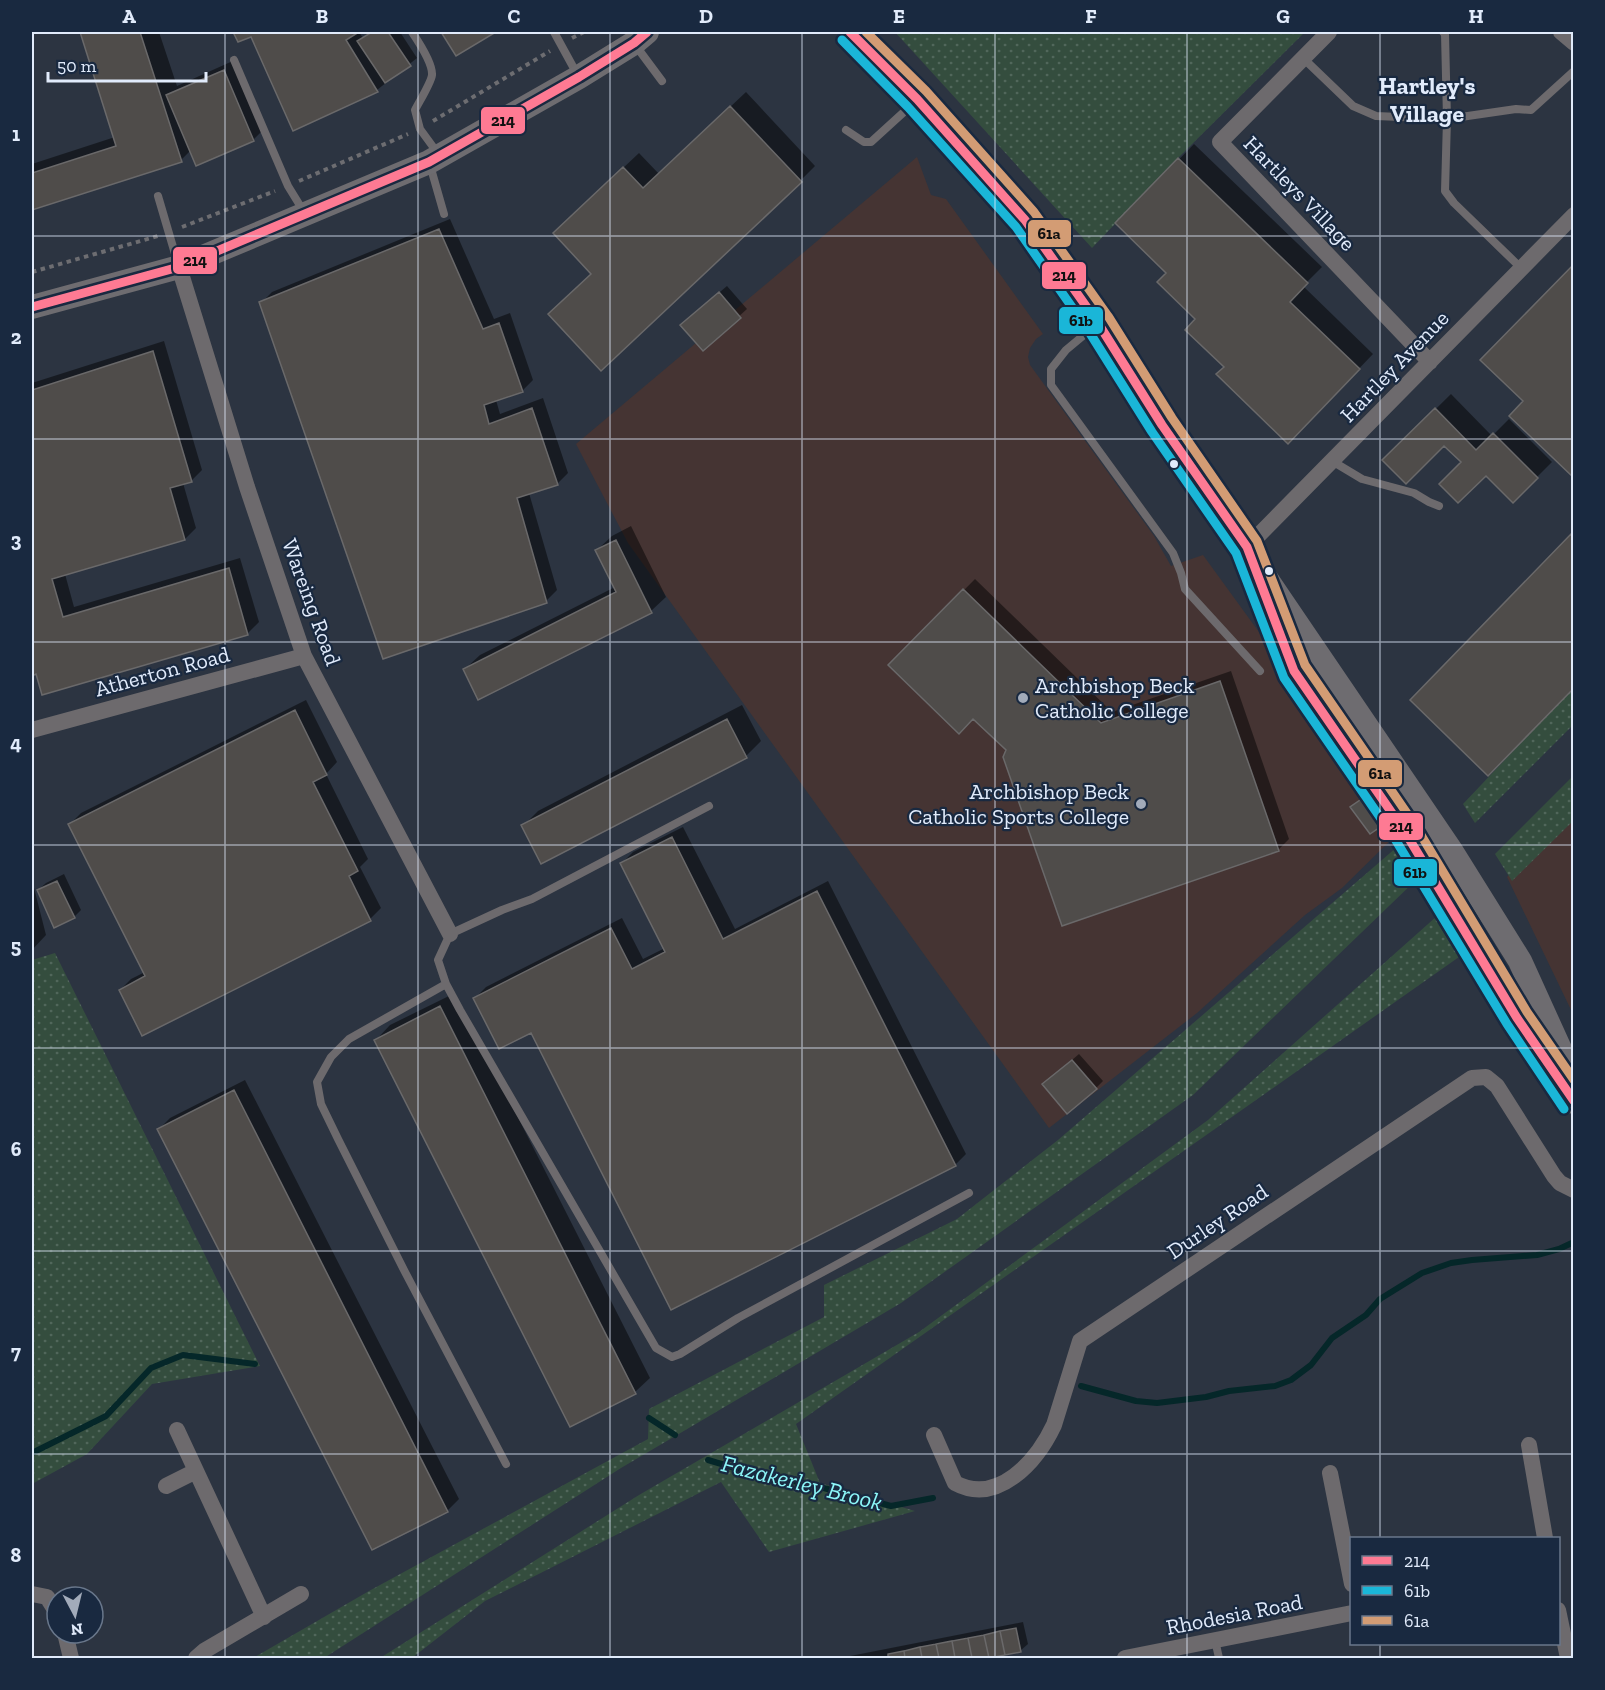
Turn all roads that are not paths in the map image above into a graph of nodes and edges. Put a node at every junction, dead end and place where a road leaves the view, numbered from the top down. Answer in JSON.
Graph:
{"nodes":[{"id":1,"x":412,"y":32,"type":"edge"},
{"id":2,"x":554,"y":32,"type":"edge"},
{"id":3,"x":850,"y":32,"type":"edge"},
{"id":4,"x":1329,"y":32,"type":"edge"},
{"id":5,"x":1443,"y":32,"type":"edge"},
{"id":6,"x":1561,"y":32,"type":"edge"},
{"id":7,"x":640,"y":37,"type":"edge"},
{"id":8,"x":1574,"y":43,"type":"edge"},
{"id":9,"x":1303,"y":58,"type":"junction"},
{"id":10,"x":234,"y":60,"type":"dead end"},
{"id":11,"x":1574,"y":71,"type":"edge"},
{"id":12,"x":579,"y":77,"type":"junction"},
{"id":13,"x":662,"y":81,"type":"dead end"},
{"id":14,"x":917,"y":99,"type":"junction"},
{"id":15,"x":1447,"y":119,"type":"junction"},
{"id":16,"x":846,"y":130,"type":"dead end"},
{"id":17,"x":434,"y":159,"type":"junction"},
{"id":18,"x":158,"y":196,"type":"dead end"},
{"id":19,"x":444,"y":214,"type":"dead end"},
{"id":20,"x":306,"y":215,"type":"junction"},
{"id":21,"x":1574,"y":215,"type":"edge"},
{"id":22,"x":179,"y":267,"type":"junction"},
{"id":23,"x":1521,"y":268,"type":"junction"},
{"id":24,"x":32,"y":307,"type":"edge"},
{"id":25,"x":1098,"y":323,"type":"junction"},
{"id":26,"x":1430,"y":362,"type":"junction"},
{"id":27,"x":1332,"y":461,"type":"junction"},
{"id":28,"x":1439,"y":506,"type":"dead end"},
{"id":29,"x":1247,"y":547,"type":"junction"},
{"id":30,"x":304,"y":656,"type":"junction"},
{"id":31,"x":1260,"y":671,"type":"dead end"},
{"id":32,"x":32,"y":730,"type":"edge"},
{"id":33,"x":709,"y":806,"type":"dead end"},
{"id":34,"x":450,"y":934,"type":"junction"},
{"id":35,"x":446,"y":984,"type":"junction"},
{"id":36,"x":1574,"y":1080,"type":"edge"},
{"id":37,"x":1574,"y":1102,"type":"edge"},
{"id":38,"x":1574,"y":1190,"type":"edge"},
{"id":39,"x":969,"y":1193,"type":"dead end"},
{"id":40,"x":177,"y":1430,"type":"dead end"},
{"id":41,"x":934,"y":1435,"type":"dead end"},
{"id":42,"x":1528,"y":1445,"type":"dead end"},
{"id":43,"x":506,"y":1464,"type":"dead end"},
{"id":44,"x":196,"y":1471,"type":"junction"},
{"id":45,"x":1330,"y":1473,"type":"dead end"},
{"id":46,"x":166,"y":1486,"type":"dead end"},
{"id":47,"x":1545,"y":1537,"type":"edge"},
{"id":48,"x":1350,"y":1574,"type":"edge"},
{"id":49,"x":301,"y":1594,"type":"dead end"},
{"id":50,"x":1350,"y":1613,"type":"edge"},
{"id":51,"x":264,"y":1617,"type":"junction"},
{"id":52,"x":1560,"y":1622,"type":"edge"},
{"id":53,"x":1215,"y":1640,"type":"junction"},
{"id":54,"x":1566,"y":1658,"type":"edge"},
{"id":55,"x":196,"y":1659,"type":"edge"},
{"id":56,"x":1125,"y":1659,"type":"edge"},
{"id":57,"x":1219,"y":1659,"type":"edge"}],
"edges":[{"from":1,"to":17,"type":"lane"},
{"from":2,"to":12,"type":"lane"},
{"from":3,"to":14,"type":"main road"},
{"from":4,"to":9,"type":"street","name":"Hartleys Village"},
{"from":5,"to":15,"type":"lane"},
{"from":6,"to":8,"type":"street"},
{"from":7,"to":12,"type":"main road"},
{"from":7,"to":13,"type":"lane"},
{"from":9,"to":15,"type":"lane"},
{"from":9,"to":26,"type":"street","name":"Hartleys Village"},
{"from":10,"to":20,"type":"lane"},
{"from":11,"to":15,"type":"lane"},
{"from":12,"to":17,"type":"main road"},
{"from":14,"to":16,"type":"lane"},
{"from":14,"to":25,"type":"main road"},
{"from":15,"to":23,"type":"lane"},
{"from":17,"to":19,"type":"lane"},
{"from":17,"to":20,"type":"main road"},
{"from":18,"to":22,"type":"lane"},
{"from":20,"to":22,"type":"main road"},
{"from":21,"to":23,"type":"street","name":"Hartley Avenue"},
{"from":22,"to":24,"type":"main road"},
{"from":22,"to":30,"type":"street","name":"Wareing Road"},
{"from":23,"to":26,"type":"street","name":"Hartley Avenue"},
{"from":25,"to":29,"type":"main road"},
{"from":25,"to":31,"type":"lane"},
{"from":26,"to":27,"type":"street","name":"Hartley Avenue"},
{"from":27,"to":28,"type":"lane"},
{"from":27,"to":29,"type":"street","name":"Hartley Avenue"},
{"from":29,"to":36,"type":"main road"},
{"from":29,"to":37,"type":"main road"},
{"from":30,"to":32,"type":"street","name":"Atherton Road"},
{"from":30,"to":34,"type":"street","name":"Wareing Road"},
{"from":33,"to":34,"type":"lane"},
{"from":34,"to":35,"type":"lane"},
{"from":35,"to":39,"type":"lane"},
{"from":35,"to":43,"type":"lane"},
{"from":38,"to":41,"type":"street","name":"Durley Road"},
{"from":40,"to":44,"type":"street"},
{"from":42,"to":47,"type":"street"},
{"from":44,"to":46,"type":"street"},
{"from":44,"to":51,"type":"street"},
{"from":45,"to":48,"type":"street"},
{"from":49,"to":51,"type":"street"},
{"from":50,"to":53,"type":"street","name":"Rhodesia Road"},
{"from":51,"to":55,"type":"street"},
{"from":52,"to":54,"type":"street"},
{"from":53,"to":56,"type":"street","name":"Rhodesia Road"},
{"from":53,"to":57,"type":"lane"}]}
